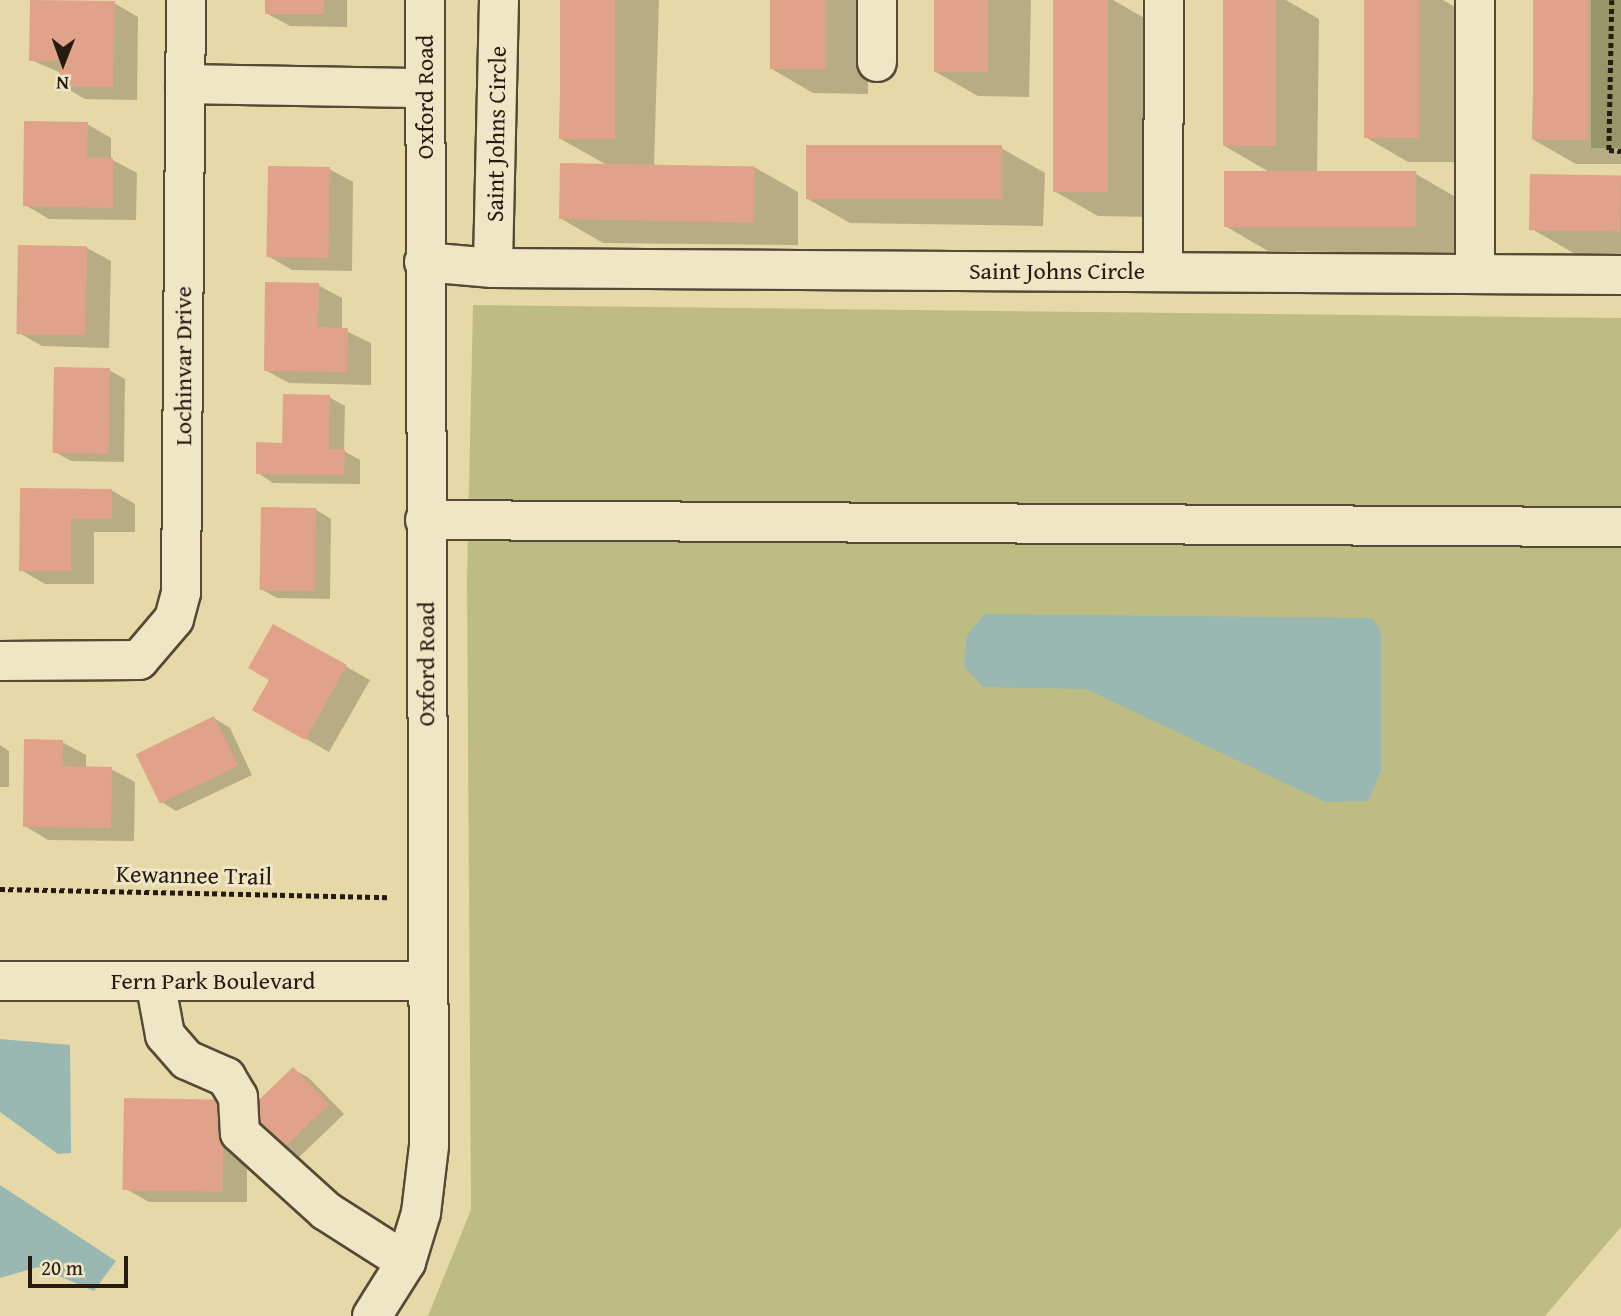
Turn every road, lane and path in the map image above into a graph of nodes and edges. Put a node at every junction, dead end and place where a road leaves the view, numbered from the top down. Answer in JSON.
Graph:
{"nodes":[{"id":1,"x":186,"y":0,"type":"edge"},
{"id":2,"x":425,"y":0,"type":"edge"},
{"id":3,"x":499,"y":0,"type":"edge"},
{"id":4,"x":877,"y":0,"type":"edge"},
{"id":5,"x":1164,"y":0,"type":"edge"},
{"id":6,"x":1475,"y":0,"type":"edge"},
{"id":7,"x":1612,"y":0,"type":"edge"},
{"id":8,"x":877,"y":62,"type":"dead end"},
{"id":9,"x":185,"y":84,"type":"junction"},
{"id":10,"x":424,"y":88,"type":"junction"},
{"id":11,"x":1621,"y":151,"type":"edge"},
{"id":12,"x":424,"y":262,"type":"junction"},
{"id":13,"x":493,"y":268,"type":"junction"},
{"id":14,"x":1163,"y":271,"type":"junction"},
{"id":15,"x":1475,"y":273,"type":"junction"},
{"id":16,"x":1621,"y":275,"type":"edge"},
{"id":17,"x":425,"y":520,"type":"junction"},
{"id":18,"x":1621,"y":527,"type":"edge"},
{"id":19,"x":0,"y":661,"type":"edge"},
{"id":20,"x":0,"y":888,"type":"edge"},
{"id":21,"x":388,"y":897,"type":"dead end"},
{"id":22,"x":0,"y":981,"type":"edge"},
{"id":23,"x":155,"y":981,"type":"junction"},
{"id":24,"x":427,"y":981,"type":"junction"},
{"id":25,"x":406,"y":1262,"type":"junction"},
{"id":26,"x":372,"y":1316,"type":"edge"}],
"edges":[{"from":1,"to":9,"type":"street","name":"Lochinvar Drive"},
{"from":2,"to":10,"type":"street","name":"Oxford Road"},
{"from":3,"to":13,"type":"street","name":"Saint Johns Circle"},
{"from":4,"to":8,"type":"street"},
{"from":5,"to":14,"type":"street"},
{"from":6,"to":15,"type":"street"},
{"from":7,"to":11,"type":"path"},
{"from":9,"to":10,"type":"street"},
{"from":9,"to":19,"type":"street","name":"Lochinvar Drive"},
{"from":10,"to":12,"type":"street","name":"Oxford Road"},
{"from":12,"to":13,"type":"street","name":"Saint Johns Circle"},
{"from":12,"to":17,"type":"street","name":"Oxford Road"},
{"from":13,"to":14,"type":"street","name":"Saint Johns Circle"},
{"from":14,"to":15,"type":"street","name":"Saint Johns Circle"},
{"from":15,"to":16,"type":"street","name":"Saint Johns Circle"},
{"from":17,"to":18,"type":"street"},
{"from":17,"to":24,"type":"street","name":"Oxford Road"},
{"from":20,"to":21,"type":"path","name":"Kewannee Trail"},
{"from":22,"to":23,"type":"street","name":"Fern Park Boulevard"},
{"from":23,"to":24,"type":"street","name":"Fern Park Boulevard"},
{"from":23,"to":25,"type":"street"},
{"from":24,"to":25,"type":"street","name":"Oxford Road"},
{"from":25,"to":26,"type":"street","name":"Oxford Road"}]}
